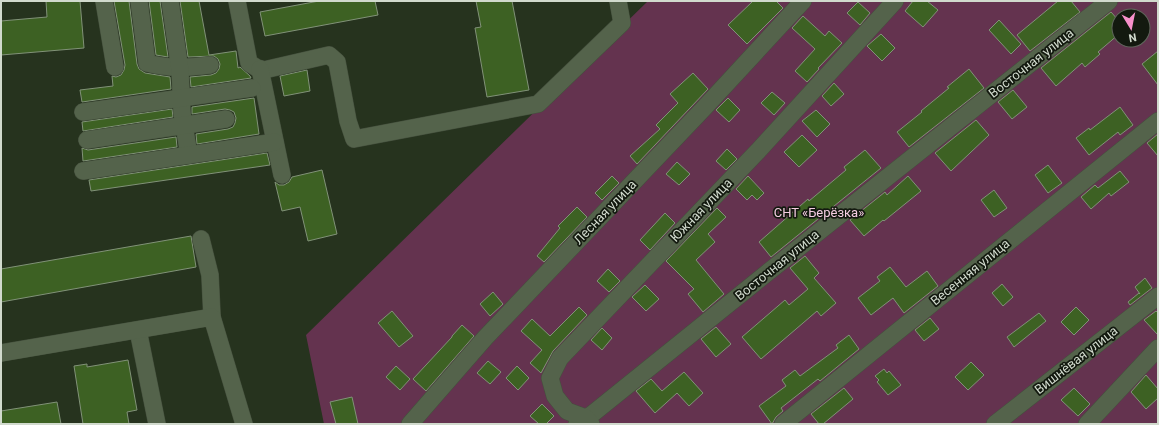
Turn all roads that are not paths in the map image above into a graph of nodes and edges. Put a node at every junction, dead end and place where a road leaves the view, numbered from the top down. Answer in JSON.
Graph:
{"nodes":[{"id":1,"x":104,"y":1,"type":"edge"},
{"id":2,"x":139,"y":1,"type":"edge"},
{"id":3,"x":170,"y":1,"type":"edge"},
{"id":4,"x":237,"y":1,"type":"edge"},
{"id":5,"x":618,"y":1,"type":"edge"},
{"id":6,"x":803,"y":1,"type":"edge"},
{"id":7,"x":895,"y":1,"type":"edge"},
{"id":8,"x":1109,"y":1,"type":"edge"},
{"id":9,"x":210,"y":65,"type":"dead end"},
{"id":10,"x":115,"y":67,"type":"dead end"},
{"id":11,"x":179,"y":68,"type":"junction"},
{"id":12,"x":260,"y":69,"type":"junction"},
{"id":13,"x":252,"y":88,"type":"dead end"},
{"id":14,"x":181,"y":97,"type":"junction"},
{"id":15,"x":82,"y":112,"type":"dead end"},
{"id":16,"x":226,"y":119,"type":"dead end"},
{"id":17,"x":1158,"y":120,"type":"edge"},
{"id":18,"x":184,"y":126,"type":"junction"},
{"id":19,"x":87,"y":140,"type":"dead end"},
{"id":20,"x":275,"y":142,"type":"junction"},
{"id":21,"x":189,"y":155,"type":"junction"},
{"id":22,"x":83,"y":170,"type":"dead end"},
{"id":23,"x":282,"y":175,"type":"dead end"},
{"id":24,"x":201,"y":239,"type":"dead end"},
{"id":25,"x":1158,"y":296,"type":"edge"},
{"id":26,"x":212,"y":317,"type":"junction"},
{"id":27,"x":138,"y":330,"type":"junction"},
{"id":28,"x":1158,"y":348,"type":"edge"},
{"id":29,"x":1,"y":352,"type":"edge"},
{"id":30,"x":585,"y":422,"type":"edge"},
{"id":31,"x":157,"y":424,"type":"edge"},
{"id":32,"x":244,"y":424,"type":"edge"},
{"id":33,"x":410,"y":424,"type":"edge"},
{"id":34,"x":783,"y":424,"type":"edge"},
{"id":35,"x":994,"y":424,"type":"edge"},
{"id":36,"x":1087,"y":424,"type":"edge"}],
"edges":[{"from":1,"to":10,"type":"lane"},
{"from":2,"to":11,"type":"lane"},
{"from":3,"to":11,"type":"lane"},
{"from":4,"to":12,"type":"lane"},
{"from":5,"to":12,"type":"lane"},
{"from":6,"to":33,"type":"lane","name":"Лесная улица"},
{"from":7,"to":30,"type":"lane","name":"Южная улица"},
{"from":8,"to":30,"type":"lane","name":"Восточная улица"},
{"from":9,"to":11,"type":"lane"},
{"from":11,"to":14,"type":"lane"},
{"from":12,"to":20,"type":"lane"},
{"from":13,"to":14,"type":"lane"},
{"from":14,"to":15,"type":"lane"},
{"from":14,"to":18,"type":"lane"},
{"from":16,"to":18,"type":"lane"},
{"from":17,"to":34,"type":"lane","name":"Весенняя улица"},
{"from":18,"to":19,"type":"lane"},
{"from":18,"to":21,"type":"lane"},
{"from":20,"to":21,"type":"lane"},
{"from":20,"to":23,"type":"lane"},
{"from":21,"to":22,"type":"lane"},
{"from":24,"to":26,"type":"lane"},
{"from":25,"to":35,"type":"lane","name":"Вишнёвая улица"},
{"from":26,"to":27,"type":"lane"},
{"from":26,"to":32,"type":"lane"},
{"from":27,"to":29,"type":"lane"},
{"from":27,"to":31,"type":"lane"},
{"from":28,"to":36,"type":"lane"}]}
